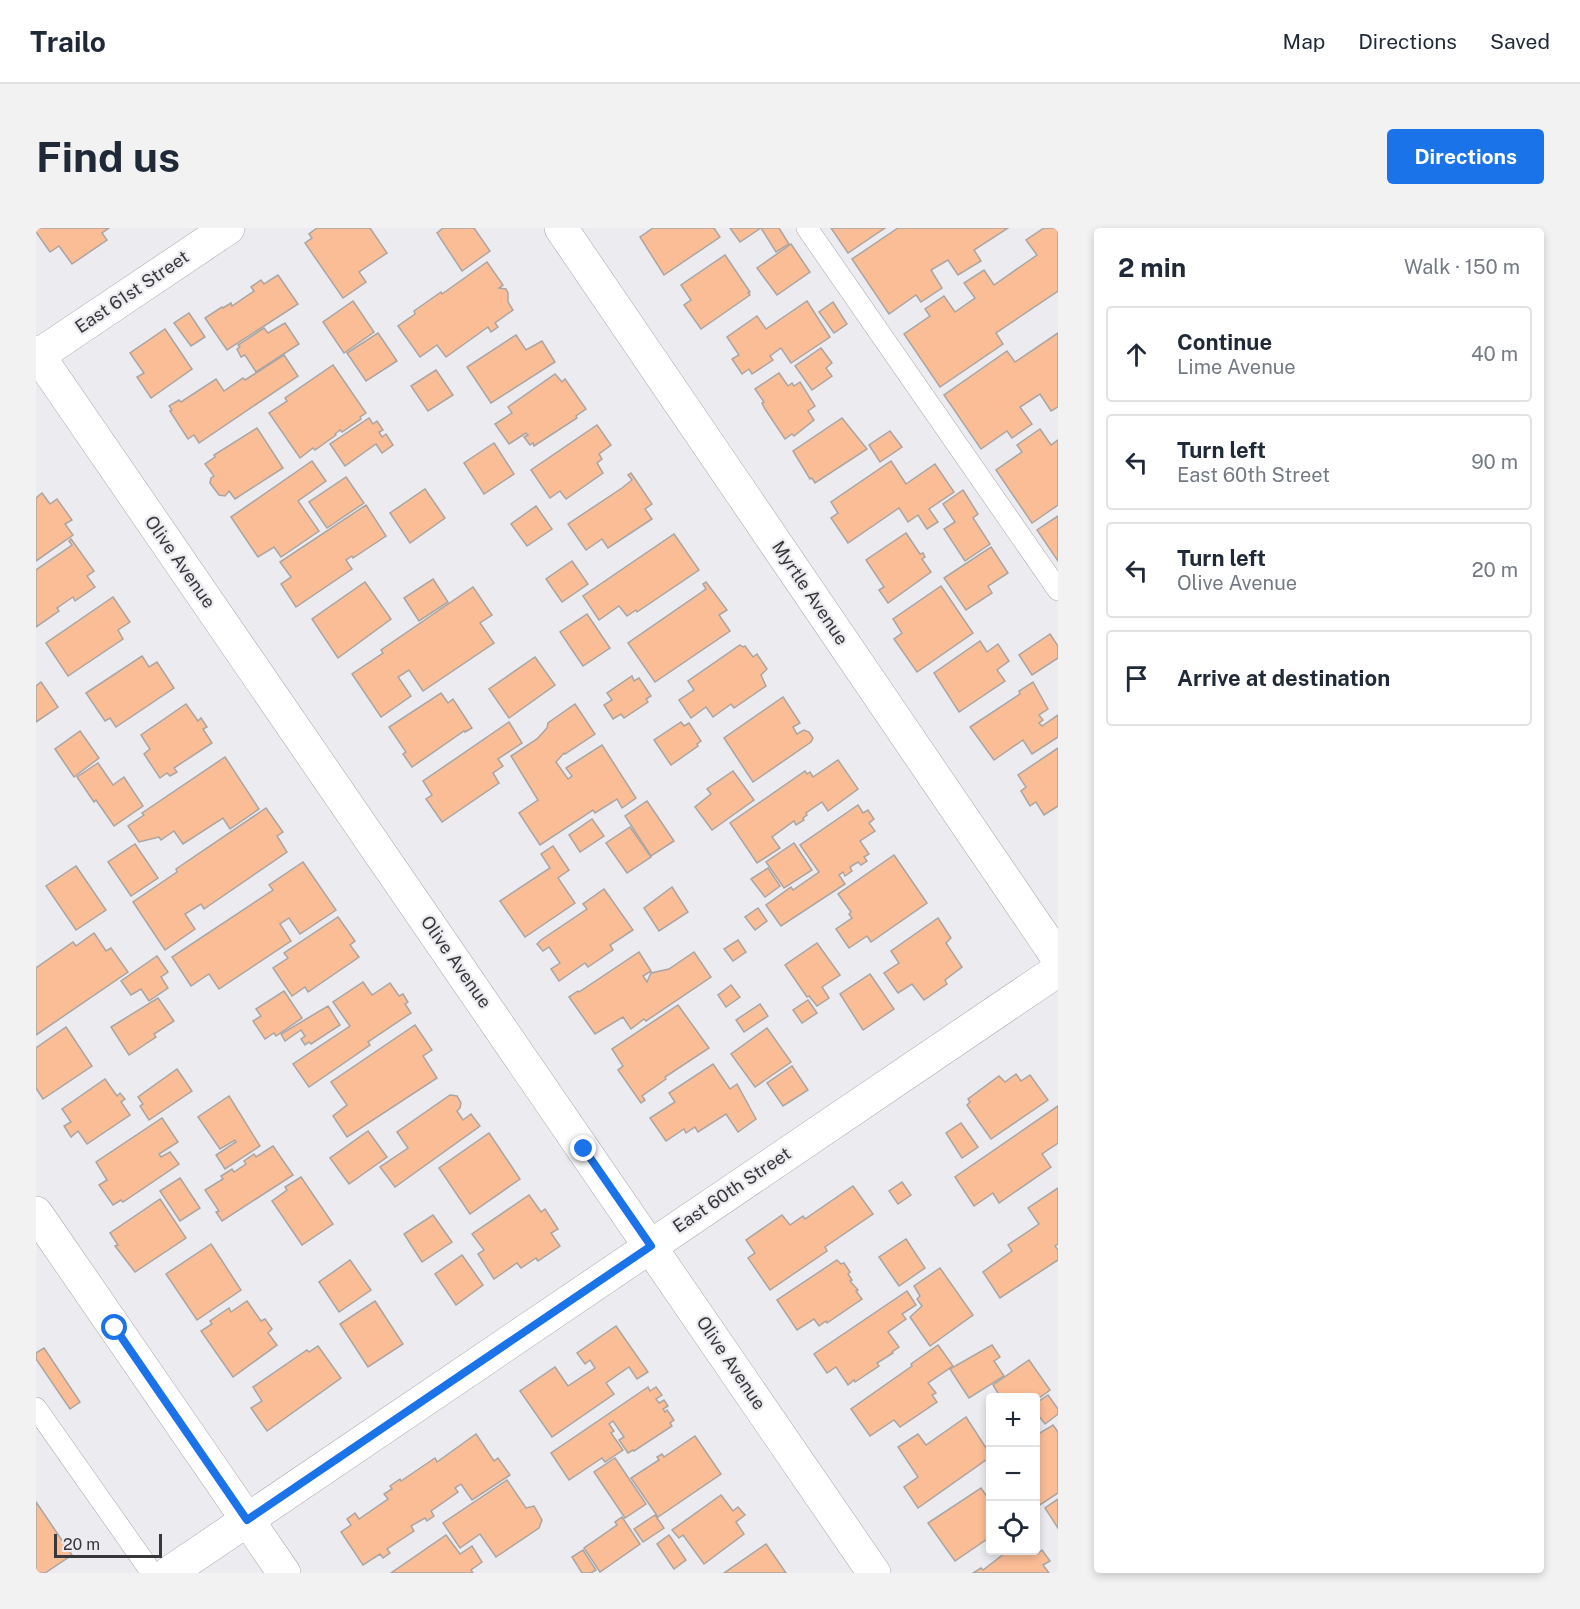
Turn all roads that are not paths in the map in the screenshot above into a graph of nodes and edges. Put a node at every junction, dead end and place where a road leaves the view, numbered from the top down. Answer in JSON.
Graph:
{"nodes":[{"id":1,"x":228,"y":228,"type":"edge"},
{"id":2,"x":561,"y":228,"type":"edge"},
{"id":3,"x":807,"y":228,"type":"edge"},
{"id":4,"x":37,"y":355,"type":"edge"},
{"id":5,"x":1058,"y":590,"type":"edge"},
{"id":6,"x":1058,"y":958,"type":"edge"},
{"id":7,"x":1058,"y":970,"type":"edge"},
{"id":8,"x":36,"y":1213,"type":"edge"},
{"id":9,"x":651,"y":1246,"type":"junction"},
{"id":10,"x":36,"y":1408,"type":"edge"},
{"id":11,"x":247,"y":1520,"type":"junction"},
{"id":12,"x":152,"y":1573,"type":"edge"},
{"id":13,"x":169,"y":1573,"type":"edge"},
{"id":14,"x":284,"y":1573,"type":"edge"},
{"id":15,"x":874,"y":1573,"type":"edge"}],
"edges":[{"from":1,"to":4,"type":"street","name":"East 61st Street"},
{"from":2,"to":6,"type":"street","name":"Myrtle Avenue"},
{"from":3,"to":5,"type":"lane"},
{"from":4,"to":9,"type":"street","name":"Olive Avenue"},
{"from":7,"to":9,"type":"street","name":"East 60th Street"},
{"from":8,"to":11,"type":"street"},
{"from":9,"to":11,"type":"street","name":"East 60th Street"},
{"from":9,"to":15,"type":"street","name":"Olive Avenue"},
{"from":10,"to":12,"type":"lane"},
{"from":11,"to":13,"type":"street","name":"East 60th Street"},
{"from":11,"to":14,"type":"street"}]}
